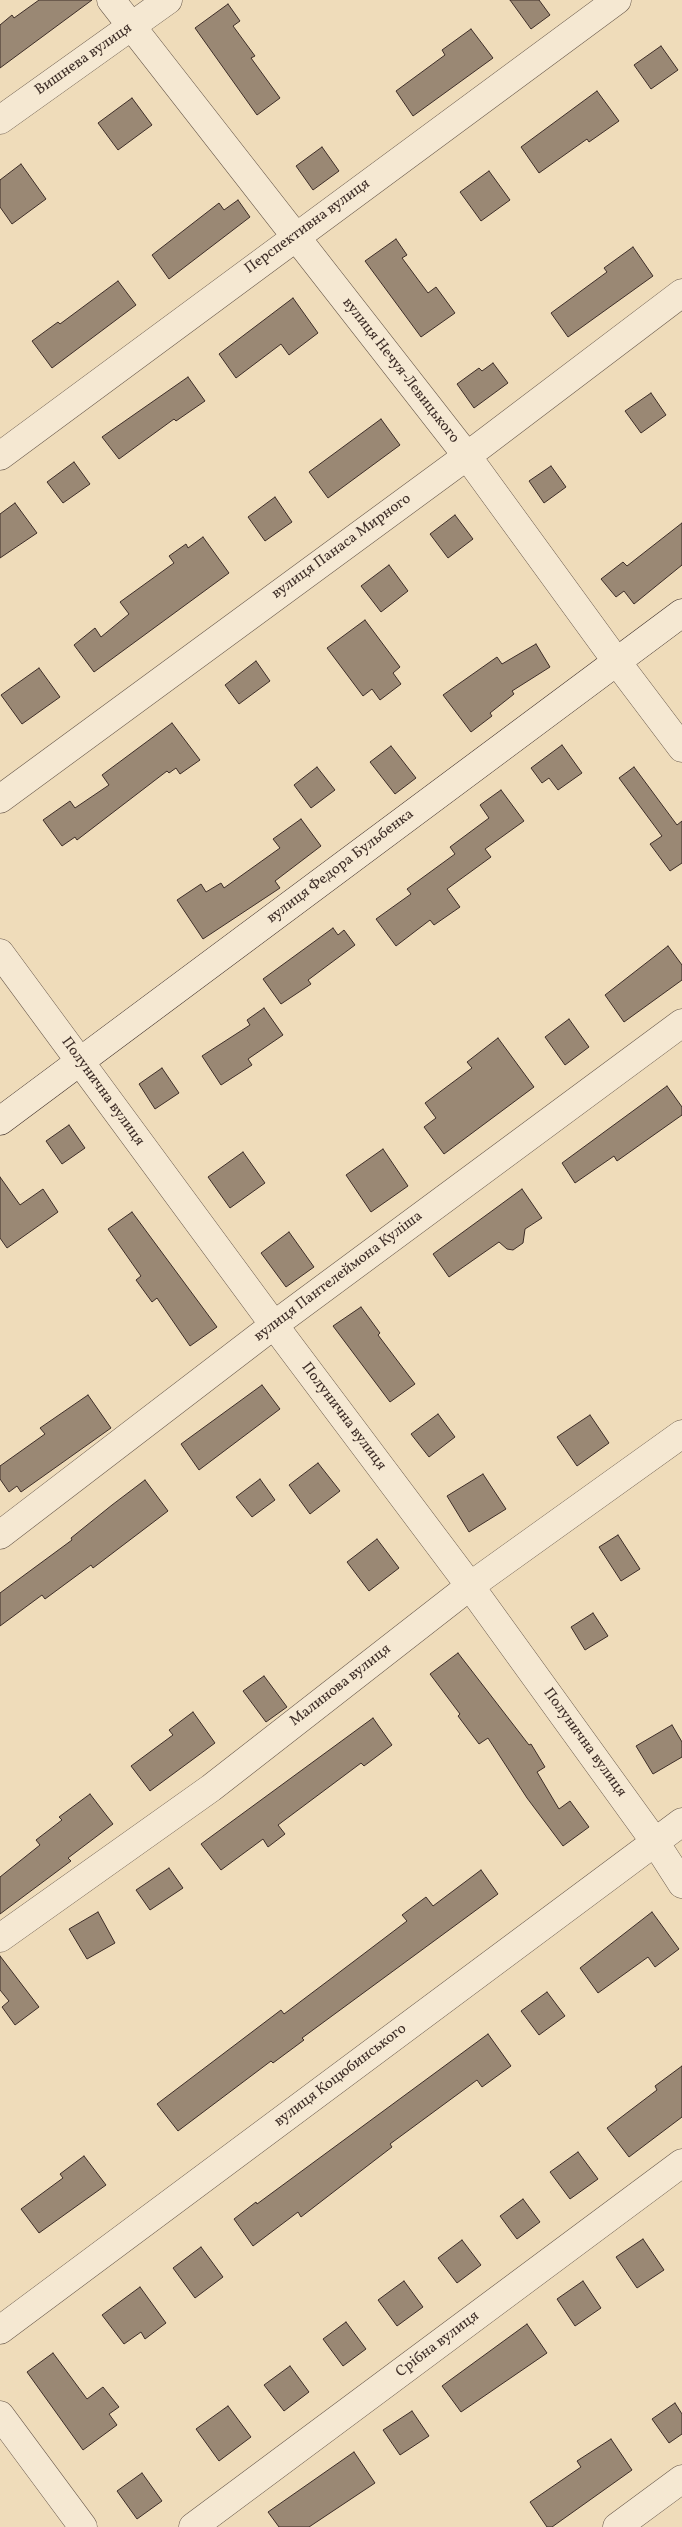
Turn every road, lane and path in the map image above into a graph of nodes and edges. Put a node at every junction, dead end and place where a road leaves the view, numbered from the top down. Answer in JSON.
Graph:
{"nodes":[{"id":1,"x":110,"y":0,"type":"edge"},
{"id":2,"x":168,"y":0,"type":"edge"},
{"id":3,"x":617,"y":0,"type":"edge"},
{"id":4,"x":130,"y":28,"type":"junction"},
{"id":5,"x":0,"y":120,"type":"edge"},
{"id":6,"x":295,"y":237,"type":"junction"},
{"id":7,"x":682,"y":293,"type":"edge"},
{"id":8,"x":0,"y":456,"type":"edge"},
{"id":9,"x":467,"y":456,"type":"junction"},
{"id":10,"x":682,"y":613,"type":"edge"},
{"id":11,"x":617,"y":662,"type":"junction"},
{"id":12,"x":682,"y":748,"type":"edge"},
{"id":13,"x":0,"y":799,"type":"edge"},
{"id":14,"x":0,"y":953,"type":"edge"},
{"id":15,"x":682,"y":1023,"type":"edge"},
{"id":16,"x":79,"y":1062,"type":"junction"},
{"id":17,"x":0,"y":1121,"type":"edge"},
{"id":18,"x":274,"y":1325,"type":"junction"},
{"id":19,"x":682,"y":1434,"type":"edge"},
{"id":20,"x":0,"y":1535,"type":"edge"},
{"id":21,"x":470,"y":1586,"type":"junction"},
{"id":22,"x":682,"y":1822,"type":"edge"},
{"id":23,"x":655,"y":1842,"type":"junction"},
{"id":24,"x":682,"y":1884,"type":"edge"},
{"id":25,"x":0,"y":1938,"type":"edge"},
{"id":26,"x":682,"y":2163,"type":"edge"},
{"id":27,"x":0,"y":2330,"type":"edge"},
{"id":28,"x":0,"y":2415,"type":"edge"},
{"id":29,"x":682,"y":2479,"type":"edge"},
{"id":30,"x":83,"y":2527,"type":"edge"},
{"id":31,"x":193,"y":2527,"type":"edge"},
{"id":32,"x":617,"y":2527,"type":"edge"}],
"edges":[{"from":1,"to":4,"type":"street","name":"вулиця Нечуя-Левицького"},
{"from":2,"to":4,"type":"street","name":"Вишнева вулиця"},
{"from":3,"to":6,"type":"street","name":"Перспективна вулиця"},
{"from":4,"to":5,"type":"street","name":"Вишнева вулиця"},
{"from":4,"to":6,"type":"street","name":"вулиця Нечуя-Левицького"},
{"from":6,"to":8,"type":"street","name":"Перспективна вулиця"},
{"from":6,"to":9,"type":"street","name":"вулиця Нечуя-Левицького"},
{"from":7,"to":9,"type":"street","name":"вулиця Панаса Мирного"},
{"from":9,"to":11,"type":"street","name":"вулиця Нечуя-Левицького"},
{"from":9,"to":13,"type":"street","name":"вулиця Панаса Мирного"},
{"from":10,"to":11,"type":"street","name":"вулиця Федора Бульбенка"},
{"from":11,"to":12,"type":"street","name":"вулиця Нечуя-Левицького"},
{"from":11,"to":16,"type":"street","name":"вулиця Федора Бульбенка"},
{"from":14,"to":16,"type":"street","name":"Полунична вулиця"},
{"from":15,"to":18,"type":"street","name":"вулиця Пантелеймона Куліша"},
{"from":16,"to":17,"type":"street","name":"вулиця Федора Бульбенка"},
{"from":16,"to":18,"type":"street","name":"Полунична вулиця"},
{"from":18,"to":20,"type":"street","name":"вулиця Пантелеймона Куліша"},
{"from":18,"to":21,"type":"street","name":"Полунична вулиця"},
{"from":19,"to":21,"type":"street","name":"Малинова вулиця"},
{"from":21,"to":23,"type":"street","name":"Полунична вулиця"},
{"from":21,"to":25,"type":"street","name":"Малинова вулиця"},
{"from":22,"to":23,"type":"street","name":"вулиця Коцюбинського"},
{"from":23,"to":24,"type":"street","name":"Полунична вулиця"},
{"from":23,"to":27,"type":"street","name":"вулиця Коцюбинського"},
{"from":26,"to":31,"type":"street","name":"Срібна вулиця"},
{"from":28,"to":30,"type":"street"},
{"from":29,"to":32,"type":"street"}]}
